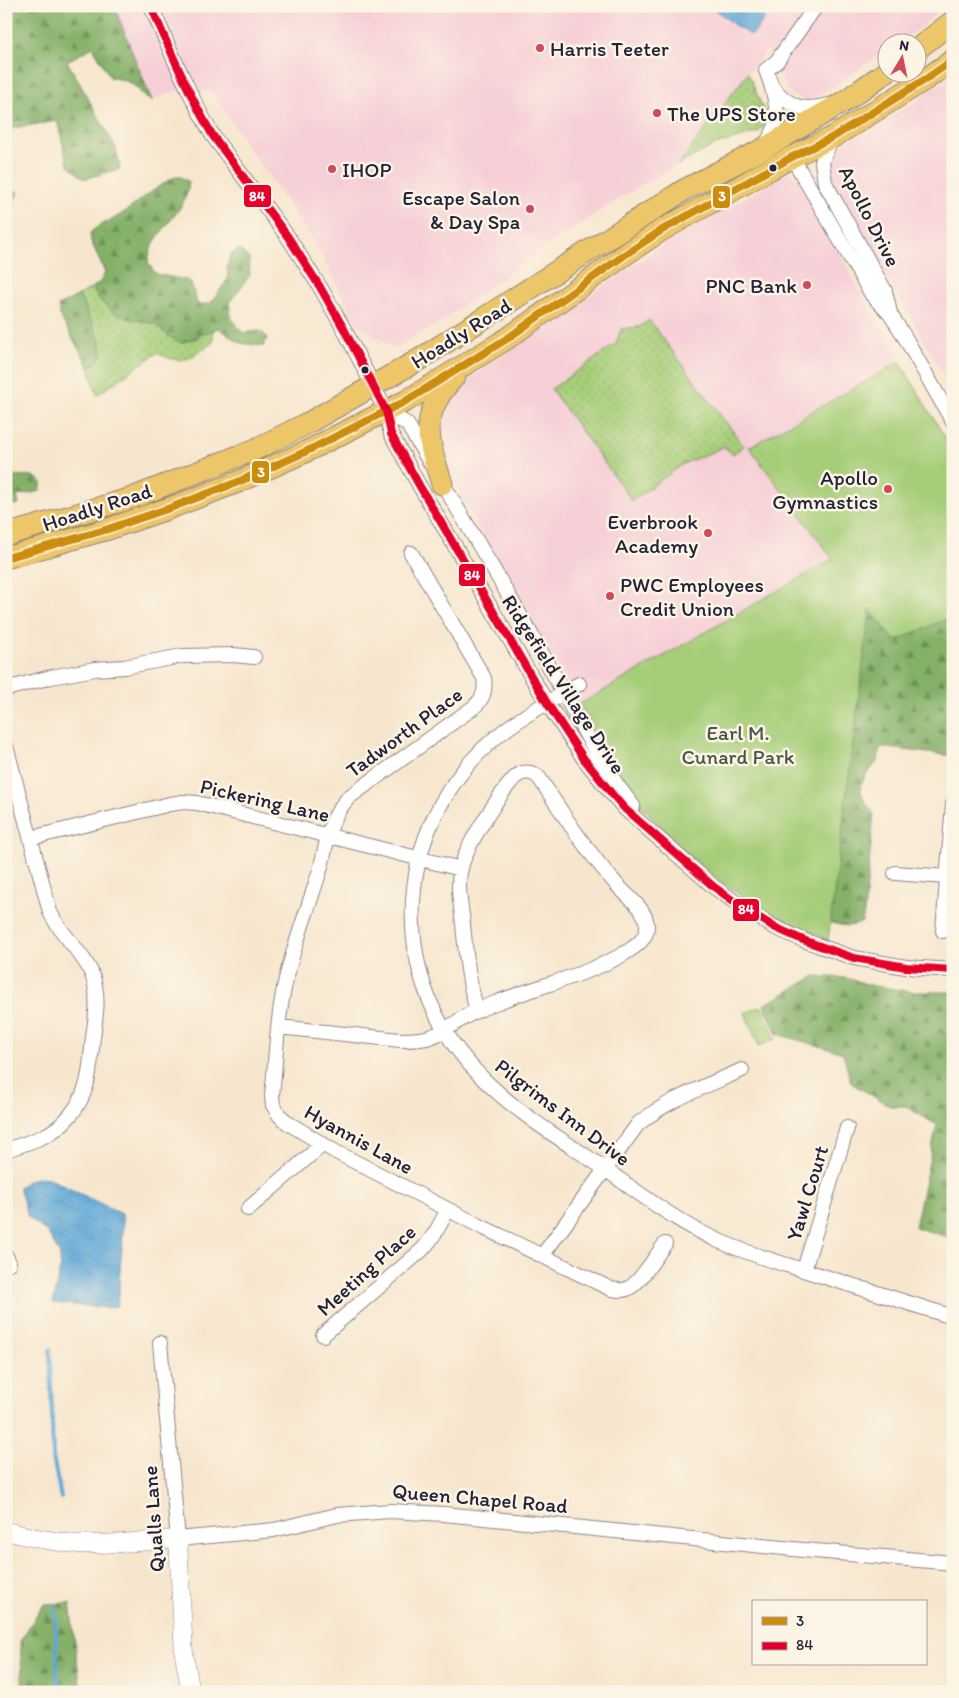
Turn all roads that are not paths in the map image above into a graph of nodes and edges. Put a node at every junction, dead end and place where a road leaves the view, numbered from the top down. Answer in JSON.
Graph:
{"nodes":[{"id":1,"x":151,"y":6,"type":"edge"},
{"id":2,"x":816,"y":6,"type":"edge"},
{"id":3,"x":953,"y":21,"type":"edge"},
{"id":4,"x":926,"y":42,"type":"edge"},
{"id":5,"x":953,"y":60,"type":"edge"},
{"id":6,"x":876,"y":79,"type":"edge"},
{"id":7,"x":772,"y":86,"type":"junction"},
{"id":8,"x":845,"y":101,"type":"junction"},
{"id":9,"x":797,"y":129,"type":"junction"},
{"id":10,"x":833,"y":137,"type":"junction"},
{"id":11,"x":763,"y":149,"type":"junction"},
{"id":12,"x":792,"y":157,"type":"junction"},
{"id":13,"x":646,"y":214,"type":"junction"},
{"id":14,"x":890,"y":314,"type":"junction"},
{"id":15,"x":469,"y":362,"type":"junction"},
{"id":16,"x":372,"y":387,"type":"junction"},
{"id":17,"x":386,"y":411,"type":"junction"},
{"id":18,"x":953,"y":422,"type":"edge"},
{"id":19,"x":442,"y":484,"type":"junction"},
{"id":20,"x":6,"y":535,"type":"edge"},
{"id":21,"x":411,"y":553,"type":"dead end"},
{"id":22,"x":6,"y":558,"type":"edge"},
{"id":23,"x":254,"y":657,"type":"dead end"},
{"id":24,"x":578,"y":684,"type":"dead end"},
{"id":25,"x":6,"y":689,"type":"edge"},
{"id":26,"x":564,"y":693,"type":"junction"},
{"id":27,"x":547,"y":703,"type":"junction"},
{"id":28,"x":6,"y":746,"type":"edge"},
{"id":29,"x":953,"y":804,"type":"edge"},
{"id":30,"x":655,"y":835,"type":"junction"},
{"id":31,"x":328,"y":836,"type":"junction"},
{"id":32,"x":31,"y":838,"type":"junction"},
{"id":33,"x":419,"y":858,"type":"junction"},
{"id":34,"x":461,"y":869,"type":"junction"},
{"id":35,"x":894,"y":873,"type":"dead end"},
{"id":36,"x":947,"y":877,"type":"junction"},
{"id":37,"x":943,"y":931,"type":"dead end"},
{"id":38,"x":953,"y":970,"type":"edge"},
{"id":39,"x":477,"y":1010,"type":"junction"},
{"id":40,"x":279,"y":1027,"type":"junction"},
{"id":41,"x":444,"y":1031,"type":"junction"},
{"id":42,"x":742,"y":1070,"type":"dead end"},
{"id":43,"x":847,"y":1128,"type":"dead end"},
{"id":44,"x":323,"y":1144,"type":"junction"},
{"id":45,"x":6,"y":1150,"type":"edge"},
{"id":46,"x":604,"y":1169,"type":"junction"},
{"id":47,"x":446,"y":1208,"type":"junction"},
{"id":48,"x":248,"y":1209,"type":"dead end"},
{"id":49,"x":665,"y":1244,"type":"dead end"},
{"id":50,"x":542,"y":1256,"type":"junction"},
{"id":51,"x":804,"y":1270,"type":"junction"},
{"id":52,"x":953,"y":1317,"type":"edge"},
{"id":53,"x":323,"y":1335,"type":"dead end"},
{"id":54,"x":160,"y":1343,"type":"dead end"},
{"id":55,"x":6,"y":1531,"type":"edge"},
{"id":56,"x":178,"y":1539,"type":"junction"},
{"id":57,"x":953,"y":1563,"type":"edge"},
{"id":58,"x":192,"y":1692,"type":"edge"}],
"edges":[{"from":1,"to":16,"type":"street","name":"Ridgefield Village Drive"},
{"from":2,"to":7,"type":"street"},
{"from":3,"to":4,"type":"main road"},
{"from":5,"to":10,"type":"main road","name":"Hoadly Road"},
{"from":6,"to":8,"type":"main road","name":"Hoadly Road"},
{"from":7,"to":8,"type":"street"},
{"from":7,"to":11,"type":"street"},
{"from":8,"to":9,"type":"main road","name":"Hoadly Road"},
{"from":9,"to":11,"type":"main road","name":"Hoadly Road"},
{"from":9,"to":12,"type":"main road"},
{"from":10,"to":12,"type":"main road","name":"Hoadly Road"},
{"from":10,"to":14,"type":"street","name":"Apollo Drive"},
{"from":11,"to":13,"type":"main road","name":"Hoadly Road"},
{"from":12,"to":14,"type":"street","name":"Apollo Drive"},
{"from":12,"to":15,"type":"main road","name":"Hoadly Road"},
{"from":13,"to":16,"type":"main road","name":"Hoadly Road"},
{"from":13,"to":17,"type":"main road"},
{"from":14,"to":18,"type":"street","name":"Apollo Drive"},
{"from":15,"to":17,"type":"main road","name":"Hoadly Road"},
{"from":15,"to":19,"type":"main road"},
{"from":16,"to":17,"type":"street","name":"Ridgefield Village Drive"},
{"from":16,"to":20,"type":"main road","name":"Hoadly Road"},
{"from":17,"to":19,"type":"street","name":"Ridgefield Village Drive"},
{"from":17,"to":22,"type":"main road","name":"Hoadly Road"},
{"from":17,"to":27,"type":"street","name":"Ridgefield Village Drive"},
{"from":19,"to":26,"type":"street","name":"Ridgefield Village Drive"},
{"from":21,"to":31,"type":"street","name":"Tadworth Place"},
{"from":23,"to":25,"type":"street"},
{"from":24,"to":26,"type":"street","name":"Pilgrims Inn Drive"},
{"from":26,"to":27,"type":"street","name":"Pilgrims Inn Drive"},
{"from":26,"to":30,"type":"street","name":"Ridgefield Village Drive"},
{"from":27,"to":30,"type":"street","name":"Ridgefield Village Drive"},
{"from":27,"to":33,"type":"street","name":"Pilgrims Inn Drive"},
{"from":28,"to":32,"type":"street"},
{"from":29,"to":36,"type":"street"},
{"from":30,"to":38,"type":"street","name":"Ridgefield Village Drive"},
{"from":31,"to":32,"type":"street","name":"Pickering Lane"},
{"from":31,"to":33,"type":"street","name":"Pickering Lane"},
{"from":31,"to":40,"type":"street","name":"Hyannis Lane"},
{"from":32,"to":45,"type":"street"},
{"from":33,"to":34,"type":"street","name":"Pickering Lane"},
{"from":33,"to":41,"type":"street","name":"Pilgrims Inn Drive"},
{"from":34,"to":39,"type":"street"},
{"from":34,"to":39,"type":"street"},
{"from":35,"to":36,"type":"street"},
{"from":36,"to":37,"type":"street"},
{"from":39,"to":41,"type":"street"},
{"from":40,"to":41,"type":"street"},
{"from":40,"to":44,"type":"street","name":"Hyannis Lane"},
{"from":41,"to":46,"type":"street","name":"Pilgrims Inn Drive"},
{"from":42,"to":46,"type":"street"},
{"from":43,"to":51,"type":"street","name":"Yawl Court"},
{"from":44,"to":47,"type":"street","name":"Hyannis Lane"},
{"from":44,"to":48,"type":"street"},
{"from":46,"to":50,"type":"street"},
{"from":46,"to":51,"type":"street","name":"Pilgrims Inn Drive"},
{"from":47,"to":50,"type":"street","name":"Hyannis Lane"},
{"from":47,"to":53,"type":"street","name":"Meeting Place"},
{"from":49,"to":50,"type":"street","name":"Hyannis Lane"},
{"from":51,"to":52,"type":"street","name":"Pilgrims Inn Drive"},
{"from":54,"to":56,"type":"street","name":"Qualls Lane"},
{"from":55,"to":56,"type":"street","name":"Queen Chapel Road"},
{"from":56,"to":57,"type":"street","name":"Queen Chapel Road"},
{"from":56,"to":58,"type":"street","name":"Qualls Lane"}]}
